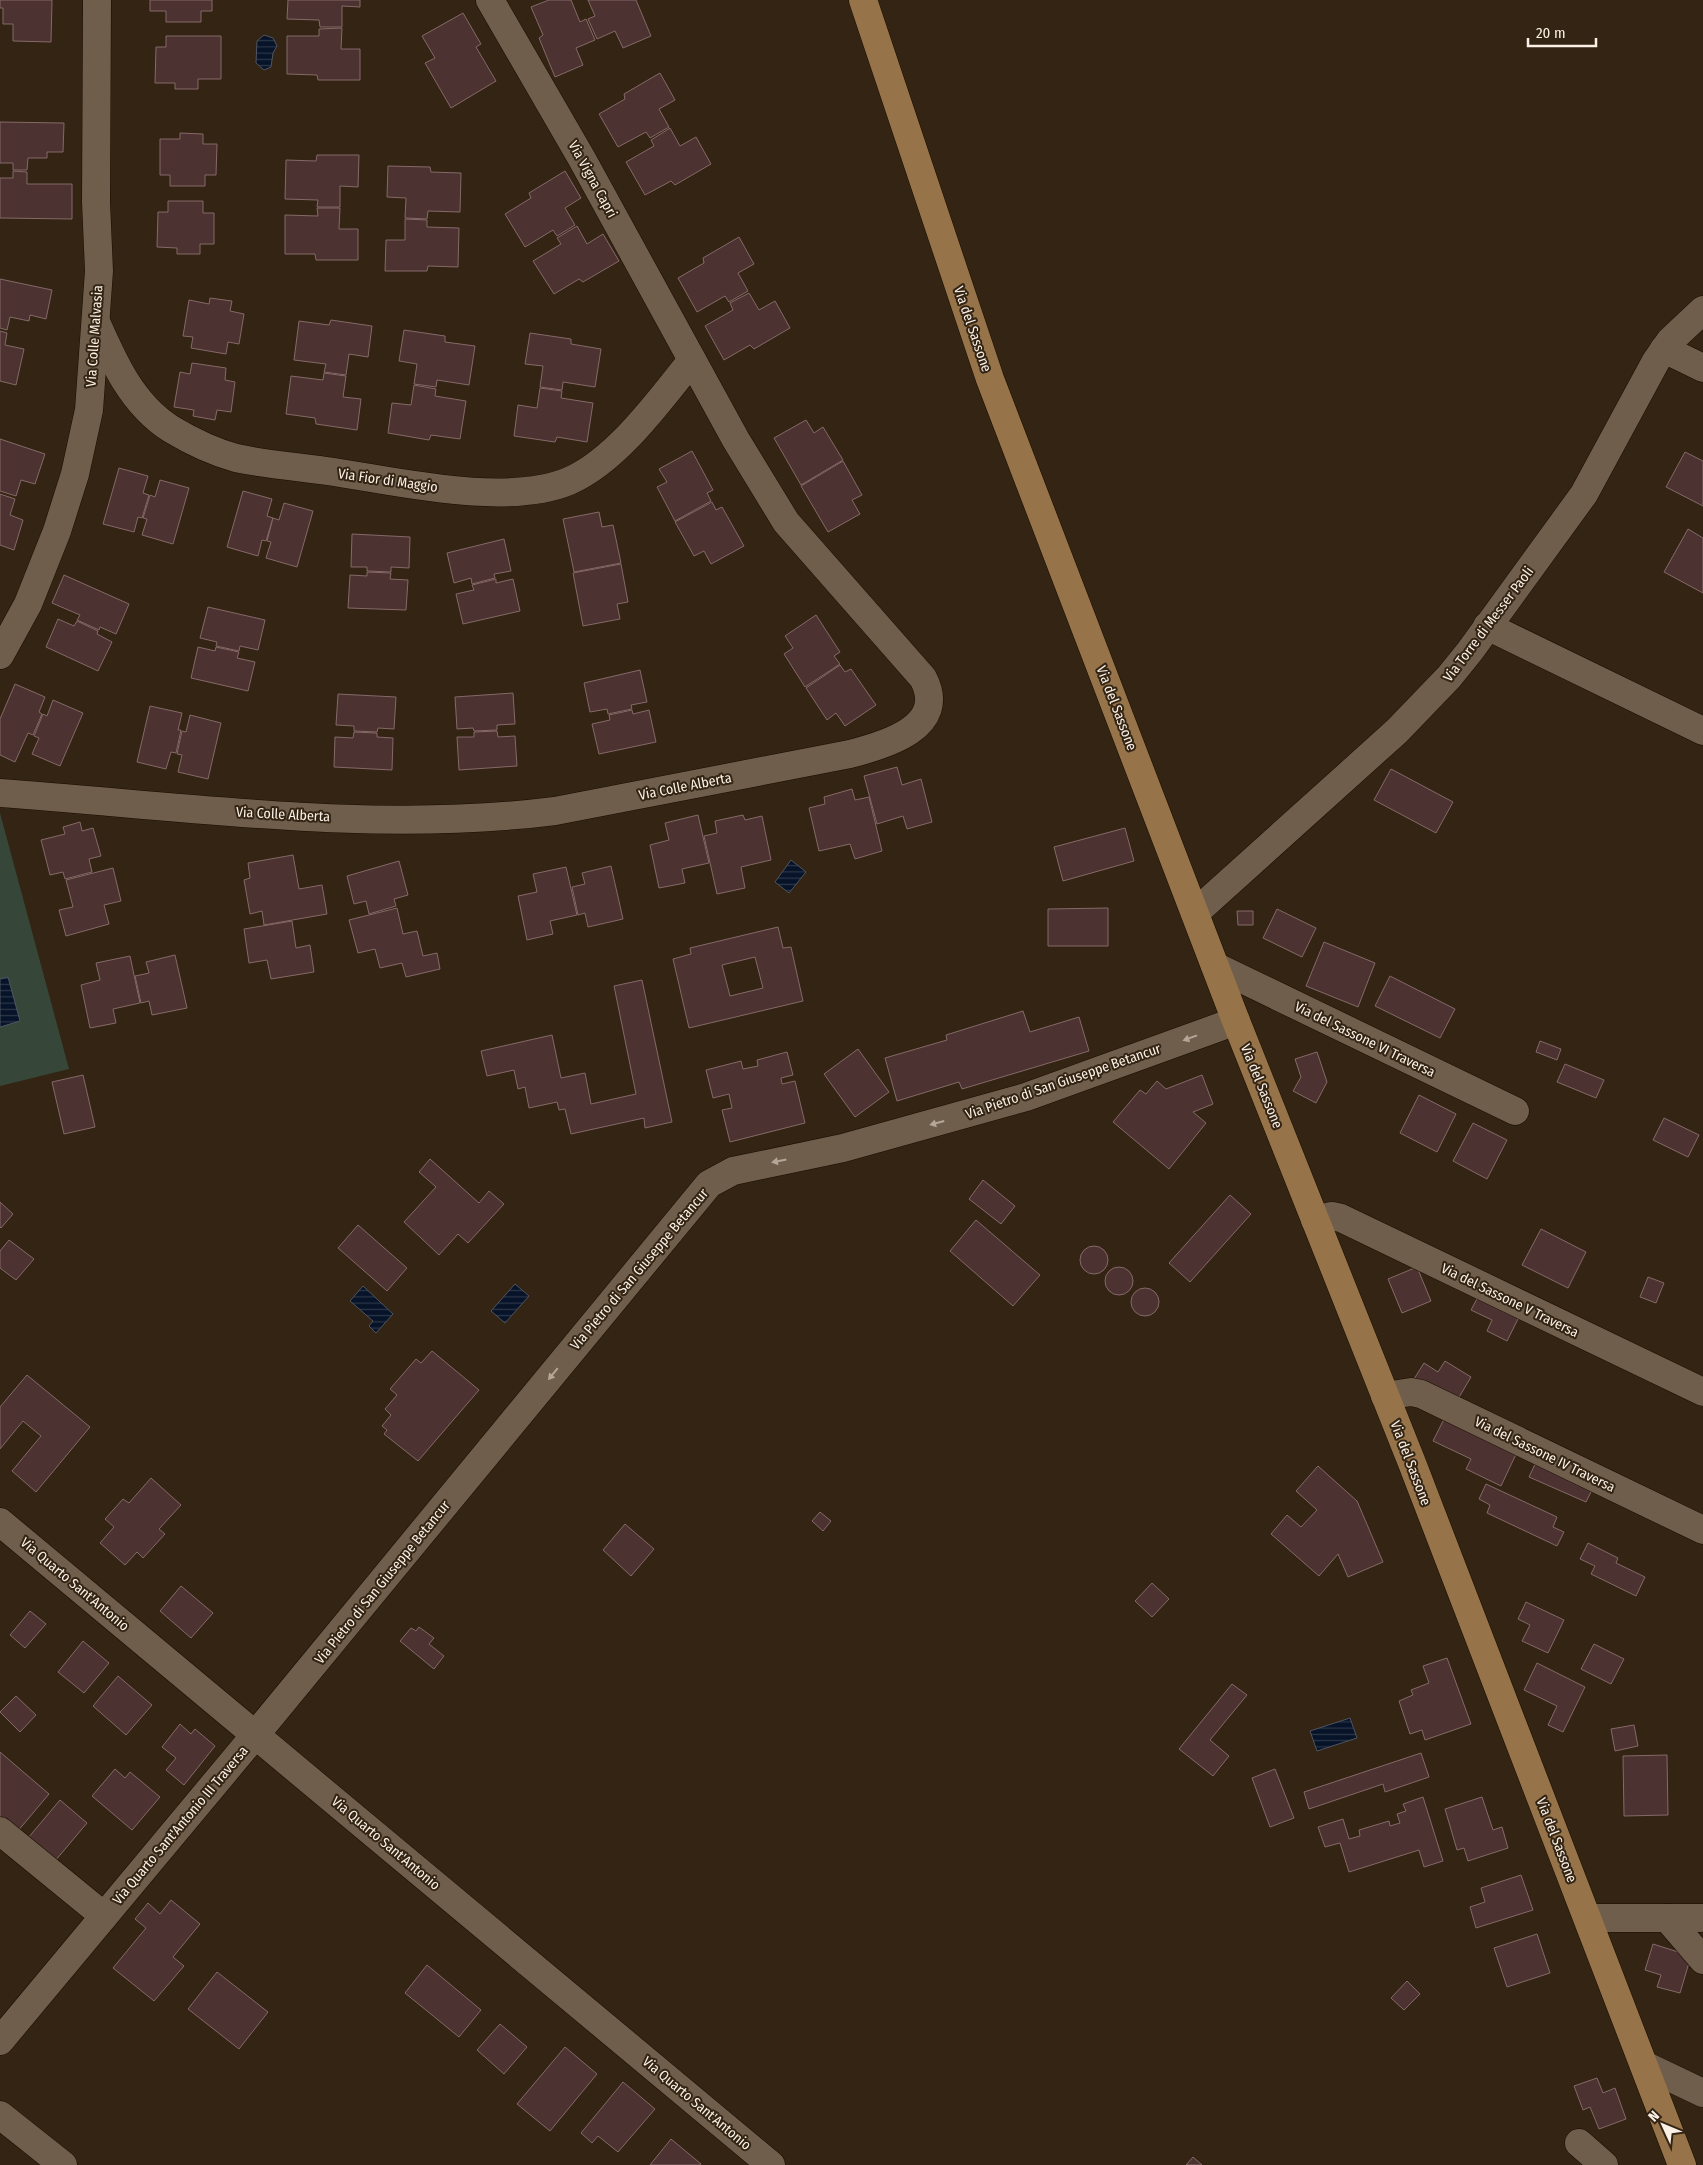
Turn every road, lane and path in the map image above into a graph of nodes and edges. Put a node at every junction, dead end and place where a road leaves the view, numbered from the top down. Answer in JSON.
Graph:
{"nodes":[{"id":1,"x":97,"y":0,"type":"edge"},
{"id":2,"x":490,"y":0,"type":"edge"},
{"id":3,"x":863,"y":0,"type":"edge"},
{"id":4,"x":1703,"y":310,"type":"edge"},
{"id":5,"x":96,"y":322,"type":"junction"},
{"id":6,"x":1664,"y":349,"type":"junction"},
{"id":7,"x":692,"y":360,"type":"junction"},
{"id":8,"x":1703,"y":368,"type":"edge"},
{"id":9,"x":1487,"y":626,"type":"junction"},
{"id":10,"x":0,"y":655,"type":"edge"},
{"id":11,"x":1703,"y":731,"type":"edge"},
{"id":12,"x":0,"y":793,"type":"edge"},
{"id":13,"x":1195,"y":913,"type":"junction"},
{"id":14,"x":1215,"y":966,"type":"junction"},
{"id":15,"x":1236,"y":1021,"type":"junction"},
{"id":16,"x":1515,"y":1111,"type":"dead end"},
{"id":17,"x":1315,"y":1220,"type":"junction"},
{"id":18,"x":1703,"y":1392,"type":"edge"},
{"id":19,"x":1385,"y":1396,"type":"junction"},
{"id":20,"x":0,"y":1522,"type":"edge"},
{"id":21,"x":1703,"y":1530,"type":"edge"},
{"id":22,"x":256,"y":1734,"type":"junction"},
{"id":23,"x":0,"y":1831,"type":"edge"},
{"id":24,"x":104,"y":1916,"type":"junction"},
{"id":25,"x":1588,"y":1918,"type":"junction"},
{"id":26,"x":1667,"y":1918,"type":"junction"},
{"id":27,"x":1703,"y":1918,"type":"edge"},
{"id":28,"x":1703,"y":1960,"type":"edge"},
{"id":29,"x":0,"y":2041,"type":"edge"},
{"id":30,"x":1644,"y":2065,"type":"junction"},
{"id":31,"x":1703,"y":2093,"type":"edge"},
{"id":32,"x":0,"y":2115,"type":"edge"},
{"id":33,"x":1579,"y":2143,"type":"dead end"},
{"id":34,"x":63,"y":2165,"type":"edge"},
{"id":35,"x":771,"y":2165,"type":"edge"},
{"id":36,"x":1604,"y":2165,"type":"edge"},
{"id":37,"x":1682,"y":2165,"type":"edge"}],
"edges":[{"from":1,"to":5,"type":"street","name":"Via Colle Malvasia"},
{"from":2,"to":7,"type":"street","name":"Via Vigna Capri"},
{"from":3,"to":13,"type":"main road","name":"Via del Sassone"},
{"from":4,"to":6,"type":"street","name":"Via Torre di Messer Paoli"},
{"from":5,"to":7,"type":"street","name":"Via Fior di Maggio"},
{"from":5,"to":10,"type":"street","name":"Via Colle Malvasia"},
{"from":6,"to":8,"type":"street"},
{"from":6,"to":9,"type":"street","name":"Via Torre di Messer Paoli"},
{"from":7,"to":12,"type":"street","name":"Via Colle Alberta"},
{"from":9,"to":11,"type":"street"},
{"from":9,"to":13,"type":"street","name":"Via Torre di Messer Paoli"},
{"from":13,"to":14,"type":"main road","name":"Via del Sassone"},
{"from":14,"to":15,"type":"main road","name":"Via del Sassone"},
{"from":14,"to":16,"type":"street","name":"Via del Sassone VI Traversa"},
{"from":15,"to":17,"type":"main road","name":"Via del Sassone"},
{"from":15,"to":22,"type":"street","name":"Via Pietro di San Giuseppe Betancur","one_way":true},
{"from":17,"to":18,"type":"street","name":"Via del Sassone V Traversa"},
{"from":17,"to":19,"type":"main road","name":"Via del Sassone"},
{"from":19,"to":21,"type":"street","name":"Via del Sassone IV Traversa"},
{"from":19,"to":25,"type":"main road","name":"Via del Sassone"},
{"from":20,"to":22,"type":"street","name":"Via Quarto Sant'Antonio"},
{"from":22,"to":24,"type":"street","name":"Via Quarto Sant'Antonio III Traversa"},
{"from":22,"to":35,"type":"street","name":"Via Quarto Sant'Antonio"},
{"from":23,"to":24,"type":"street","name":"Via Quarto Sant'Antonio III Traversa"},
{"from":24,"to":29,"type":"street","name":"Via Quarto Sant'Antonio III Traversa"},
{"from":25,"to":26,"type":"street"},
{"from":25,"to":30,"type":"main road","name":"Via del Sassone"},
{"from":26,"to":27,"type":"street"},
{"from":26,"to":28,"type":"street"},
{"from":30,"to":31,"type":"street"},
{"from":30,"to":37,"type":"main road","name":"Via del Sassone"},
{"from":32,"to":34,"type":"street"},
{"from":33,"to":36,"type":"street"}]}
